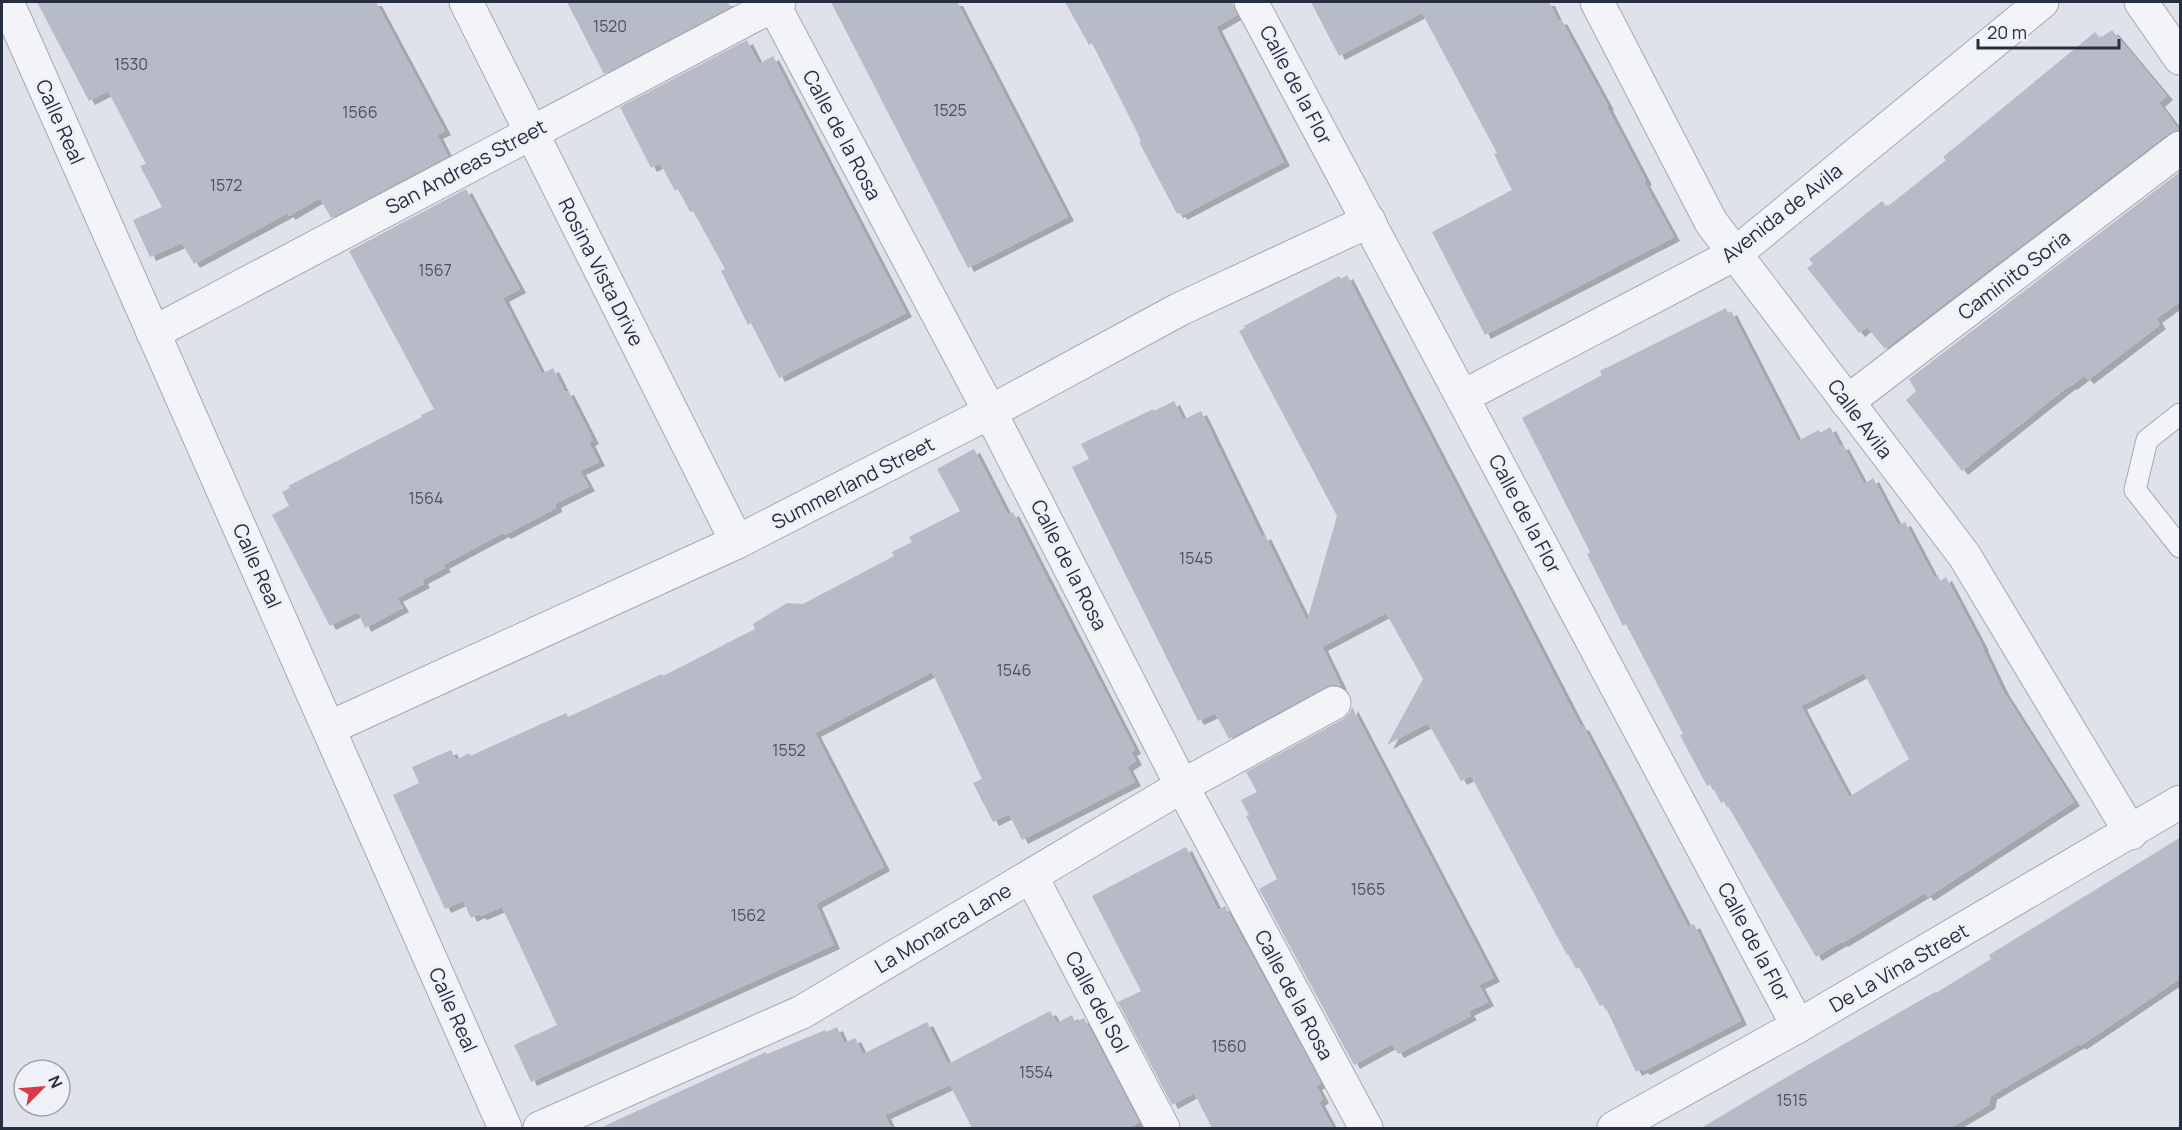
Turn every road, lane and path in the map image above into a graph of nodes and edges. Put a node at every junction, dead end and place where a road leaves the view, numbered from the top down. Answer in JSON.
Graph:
{"nodes":[{"id":1,"x":466,"y":2,"type":"edge"},
{"id":2,"x":1251,"y":2,"type":"edge"},
{"id":3,"x":1597,"y":2,"type":"edge"},
{"id":4,"x":2042,"y":2,"type":"edge"},
{"id":5,"x":2141,"y":2,"type":"edge"},
{"id":6,"x":775,"y":3,"type":"edge"},
{"id":7,"x":8,"y":4,"type":"dead end"},
{"id":8,"x":2181,"y":58,"type":"edge"},
{"id":9,"x":531,"y":133,"type":"junction"},
{"id":10,"x":2181,"y":148,"type":"edge"},
{"id":11,"x":1369,"y":221,"type":"junction"},
{"id":12,"x":1735,"y":254,"type":"junction"},
{"id":13,"x":153,"y":333,"type":"junction"},
{"id":14,"x":1462,"y":397,"type":"junction"},
{"id":15,"x":1847,"y":402,"type":"junction"},
{"id":16,"x":990,"y":412,"type":"junction"},
{"id":17,"x":2181,"y":414,"type":"edge"},
{"id":18,"x":737,"y":542,"type":"junction"},
{"id":19,"x":2181,"y":548,"type":"edge"},
{"id":20,"x":1334,"y":703,"type":"dead end"},
{"id":21,"x":329,"y":728,"type":"junction"},
{"id":22,"x":1182,"y":786,"type":"junction"},
{"id":23,"x":2181,"y":802,"type":"edge"},
{"id":24,"x":2131,"y":833,"type":"junction"},
{"id":25,"x":1031,"y":876,"type":"junction"},
{"id":26,"x":1798,"y":1026,"type":"junction"},
{"id":27,"x":505,"y":1128,"type":"edge"},
{"id":28,"x":540,"y":1128,"type":"edge"},
{"id":29,"x":1163,"y":1128,"type":"edge"},
{"id":30,"x":1366,"y":1128,"type":"edge"},
{"id":31,"x":1614,"y":1128,"type":"edge"}],
"edges":[{"from":1,"to":9,"type":"street","name":"Rosina Vista Drive"},
{"from":2,"to":11,"type":"street","name":"Calle de la Flor"},
{"from":3,"to":12,"type":"street","name":"Calle Avila"},
{"from":4,"to":12,"type":"street","name":"Avenida de Avila"},
{"from":5,"to":8,"type":"street"},
{"from":6,"to":9,"type":"street","name":"San Andreas Street"},
{"from":6,"to":16,"type":"street","name":"Calle de la Rosa"},
{"from":7,"to":13,"type":"street","name":"Calle Real"},
{"from":9,"to":13,"type":"street","name":"San Andreas Street"},
{"from":9,"to":18,"type":"street","name":"Rosina Vista Drive"},
{"from":10,"to":15,"type":"street","name":"Caminito Soria"},
{"from":11,"to":14,"type":"street","name":"Calle de la Flor"},
{"from":11,"to":16,"type":"street","name":"Summerland Street"},
{"from":12,"to":14,"type":"street","name":"Avenida de Avila"},
{"from":12,"to":15,"type":"street","name":"Calle Avila"},
{"from":13,"to":21,"type":"street","name":"Calle Real"},
{"from":14,"to":26,"type":"street","name":"Calle de la Flor"},
{"from":15,"to":24,"type":"street","name":"Calle Avila"},
{"from":16,"to":18,"type":"street","name":"Summerland Street"},
{"from":16,"to":22,"type":"street","name":"Calle de la Rosa"},
{"from":17,"to":19,"type":"lane"},
{"from":18,"to":21,"type":"street","name":"Summerland Street"},
{"from":20,"to":22,"type":"street","name":"La Monarca Lane"},
{"from":21,"to":27,"type":"street","name":"Calle Real"},
{"from":22,"to":25,"type":"street","name":"La Monarca Lane"},
{"from":22,"to":30,"type":"street","name":"Calle de la Rosa"},
{"from":23,"to":24,"type":"street","name":"De La Vina Street"},
{"from":24,"to":26,"type":"street","name":"De La Vina Street"},
{"from":25,"to":28,"type":"street","name":"La Monarca Lane"},
{"from":25,"to":29,"type":"street","name":"Calle del Sol"},
{"from":26,"to":31,"type":"street","name":"De La Vina Street"}]}
